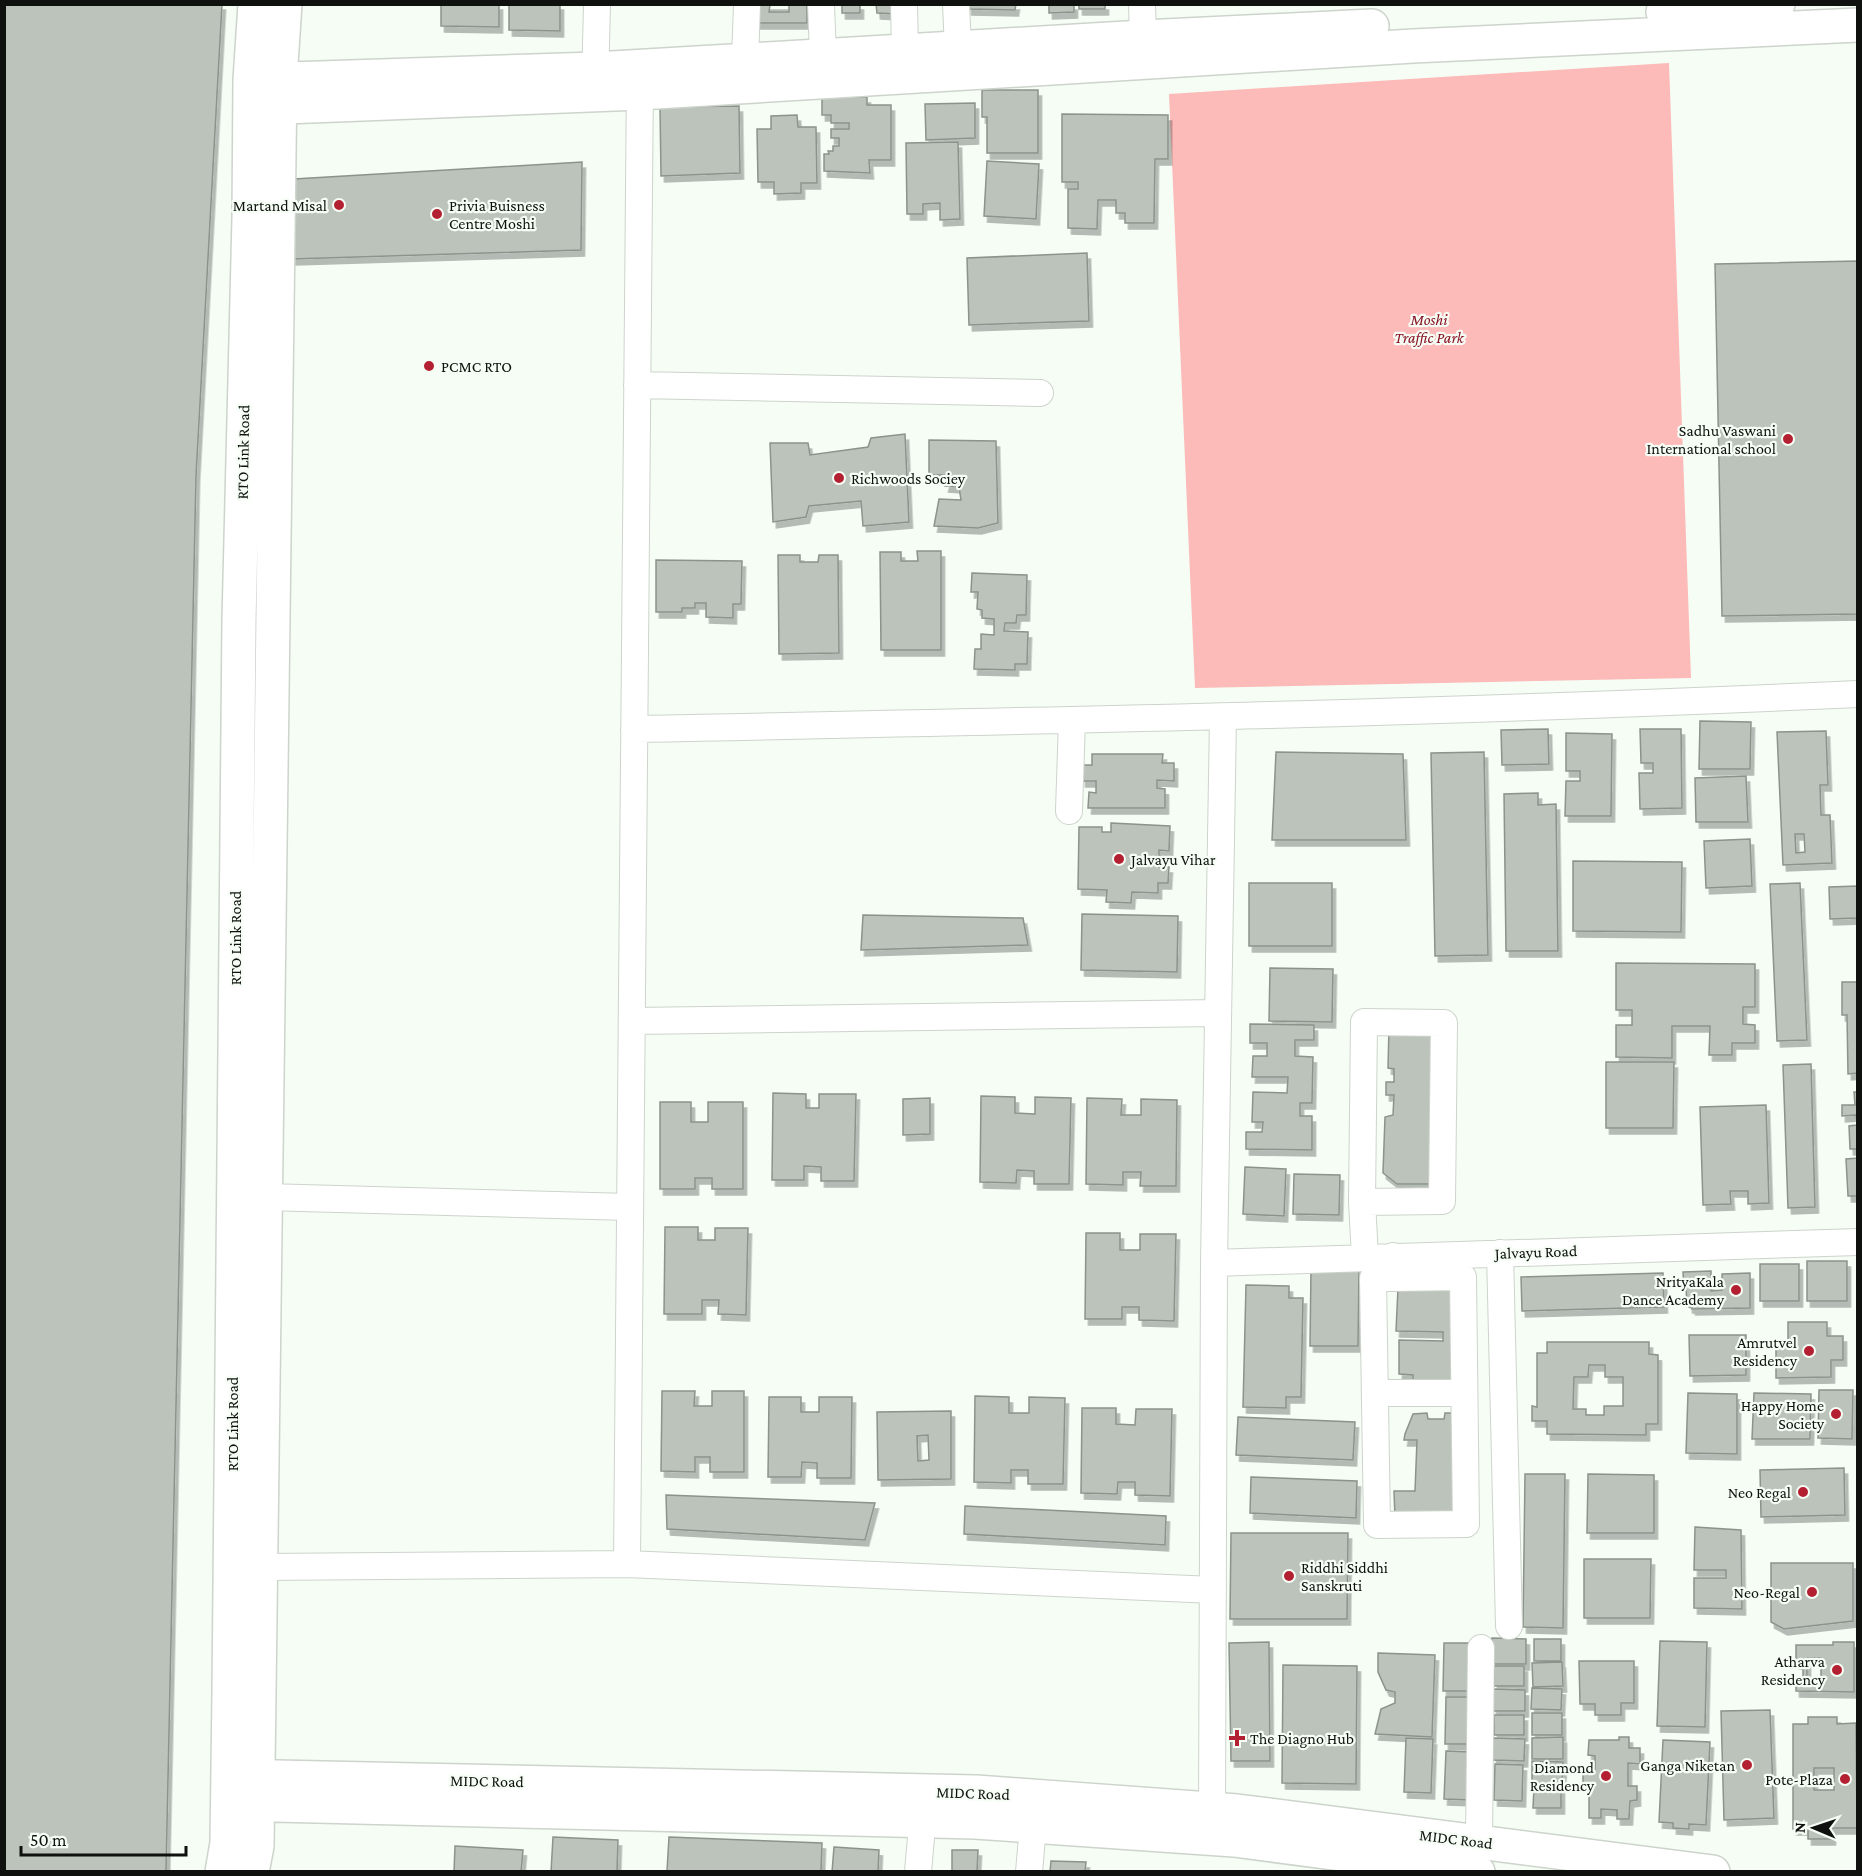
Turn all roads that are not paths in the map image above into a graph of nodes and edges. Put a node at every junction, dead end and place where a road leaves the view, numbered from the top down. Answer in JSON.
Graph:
{"nodes":[{"id":1,"x":255,"y":4,"type":"edge"},
{"id":2,"x":285,"y":4,"type":"edge"},
{"id":3,"x":597,"y":4,"type":"edge"},
{"id":4,"x":747,"y":4,"type":"edge"},
{"id":5,"x":821,"y":4,"type":"edge"},
{"id":6,"x":904,"y":4,"type":"edge"},
{"id":7,"x":956,"y":4,"type":"edge"},
{"id":8,"x":1142,"y":4,"type":"edge"},
{"id":9,"x":1778,"y":4,"type":"edge"},
{"id":10,"x":1659,"y":17,"type":"edge"},
{"id":11,"x":1857,"y":25,"type":"edge"},
{"id":12,"x":1143,"y":37,"type":"junction"},
{"id":13,"x":958,"y":48,"type":"junction"},
{"id":14,"x":905,"y":51,"type":"junction"},
{"id":15,"x":823,"y":56,"type":"junction"},
{"id":16,"x":745,"y":61,"type":"junction"},
{"id":17,"x":640,"y":80,"type":"junction"},
{"id":18,"x":595,"y":82,"type":"junction"},
{"id":19,"x":265,"y":94,"type":"junction"},
{"id":20,"x":637,"y":385,"type":"junction"},
{"id":21,"x":1040,"y":393,"type":"dead end"},
{"id":22,"x":1857,"y":694,"type":"edge"},
{"id":23,"x":1223,"y":717,"type":"junction"},
{"id":24,"x":1072,"y":720,"type":"junction"},
{"id":25,"x":634,"y":729,"type":"junction"},
{"id":26,"x":1069,"y":811,"type":"dead end"},
{"id":27,"x":1218,"y":1013,"type":"junction"},
{"id":28,"x":632,"y":1021,"type":"junction"},
{"id":29,"x":265,"y":1197,"type":"junction"},
{"id":30,"x":1362,"y":1202,"type":"junction"},
{"id":31,"x":630,"y":1207,"type":"junction"},
{"id":32,"x":1857,"y":1242,"type":"edge"},
{"id":33,"x":1500,"y":1253,"type":"junction"},
{"id":34,"x":1365,"y":1257,"type":"junction"},
{"id":35,"x":1214,"y":1263,"type":"junction"},
{"id":36,"x":1393,"y":1267,"type":"junction"},
{"id":37,"x":1464,"y":1392,"type":"junction"},
{"id":38,"x":1375,"y":1393,"type":"junction"},
{"id":39,"x":627,"y":1564,"type":"junction"},
{"id":40,"x":261,"y":1567,"type":"junction"},
{"id":41,"x":1213,"y":1590,"type":"junction"},
{"id":42,"x":1509,"y":1626,"type":"dead end"},
{"id":43,"x":1481,"y":1648,"type":"dead end"},
{"id":44,"x":243,"y":1790,"type":"junction"},
{"id":45,"x":924,"y":1806,"type":"junction"},
{"id":46,"x":1210,"y":1824,"type":"junction"},
{"id":47,"x":1033,"y":1826,"type":"junction"},
{"id":48,"x":1478,"y":1856,"type":"edge"},
{"id":49,"x":222,"y":1872,"type":"edge"},
{"id":50,"x":252,"y":1872,"type":"edge"},
{"id":51,"x":918,"y":1872,"type":"edge"},
{"id":52,"x":1029,"y":1872,"type":"edge"},
{"id":53,"x":1713,"y":1872,"type":"edge"}],
"edges":[{"from":1,"to":19,"type":"main road","name":"RTO Link Road"},
{"from":2,"to":19,"type":"main road","name":"RTO Link Road"},
{"from":3,"to":18,"type":"street"},
{"from":4,"to":16,"type":"street"},
{"from":5,"to":15,"type":"street"},
{"from":6,"to":14,"type":"street"},
{"from":7,"to":13,"type":"street"},
{"from":8,"to":12,"type":"street"},
{"from":9,"to":10,"type":"main road"},
{"from":10,"to":11,"type":"main road"},
{"from":10,"to":12,"type":"main road"},
{"from":10,"to":17,"type":"main road"},
{"from":12,"to":13,"type":"main road"},
{"from":13,"to":14,"type":"main road"},
{"from":14,"to":15,"type":"main road"},
{"from":15,"to":16,"type":"main road"},
{"from":16,"to":17,"type":"main road"},
{"from":17,"to":18,"type":"main road"},
{"from":17,"to":20,"type":"street"},
{"from":18,"to":19,"type":"main road"},
{"from":19,"to":29,"type":"main road","name":"RTO Link Road"},
{"from":19,"to":44,"type":"main road","name":"RTO Link Road"},
{"from":20,"to":21,"type":"street"},
{"from":20,"to":25,"type":"street"},
{"from":22,"to":23,"type":"street"},
{"from":23,"to":24,"type":"street"},
{"from":23,"to":27,"type":"street"},
{"from":24,"to":25,"type":"street"},
{"from":24,"to":26,"type":"street"},
{"from":25,"to":28,"type":"street"},
{"from":27,"to":28,"type":"street"},
{"from":27,"to":35,"type":"street"},
{"from":28,"to":31,"type":"street"},
{"from":29,"to":31,"type":"street"},
{"from":29,"to":40,"type":"main road","name":"RTO Link Road"},
{"from":30,"to":30,"type":"street"},
{"from":30,"to":34,"type":"street"},
{"from":31,"to":39,"type":"street"},
{"from":32,"to":33,"type":"street","name":"Jalvayu Road"},
{"from":33,"to":36,"type":"street","name":"Jalvayu Road"},
{"from":33,"to":42,"type":"street"},
{"from":34,"to":35,"type":"street","name":"Jalvayu Road"},
{"from":34,"to":36,"type":"street","name":"Jalvayu Road"},
{"from":35,"to":41,"type":"street"},
{"from":36,"to":37,"type":"street"},
{"from":36,"to":38,"type":"street"},
{"from":37,"to":38,"type":"street"},
{"from":37,"to":38,"type":"street"},
{"from":39,"to":40,"type":"street"},
{"from":39,"to":41,"type":"street"},
{"from":40,"to":44,"type":"main road","name":"RTO Link Road"},
{"from":41,"to":46,"type":"street"},
{"from":43,"to":48,"type":"street"},
{"from":44,"to":45,"type":"main road","name":"MIDC Road"},
{"from":44,"to":49,"type":"main road","name":"RTO Link Road"},
{"from":44,"to":50,"type":"main road","name":"RTO Link Road"},
{"from":45,"to":46,"type":"main road","name":"MIDC Road"},
{"from":45,"to":47,"type":"main road","name":"MIDC Road"},
{"from":45,"to":51,"type":"street"},
{"from":46,"to":47,"type":"main road","name":"MIDC Road"},
{"from":46,"to":48,"type":"main road","name":"MIDC Road"},
{"from":47,"to":52,"type":"street"},
{"from":48,"to":53,"type":"main road","name":"MIDC Road"}]}
